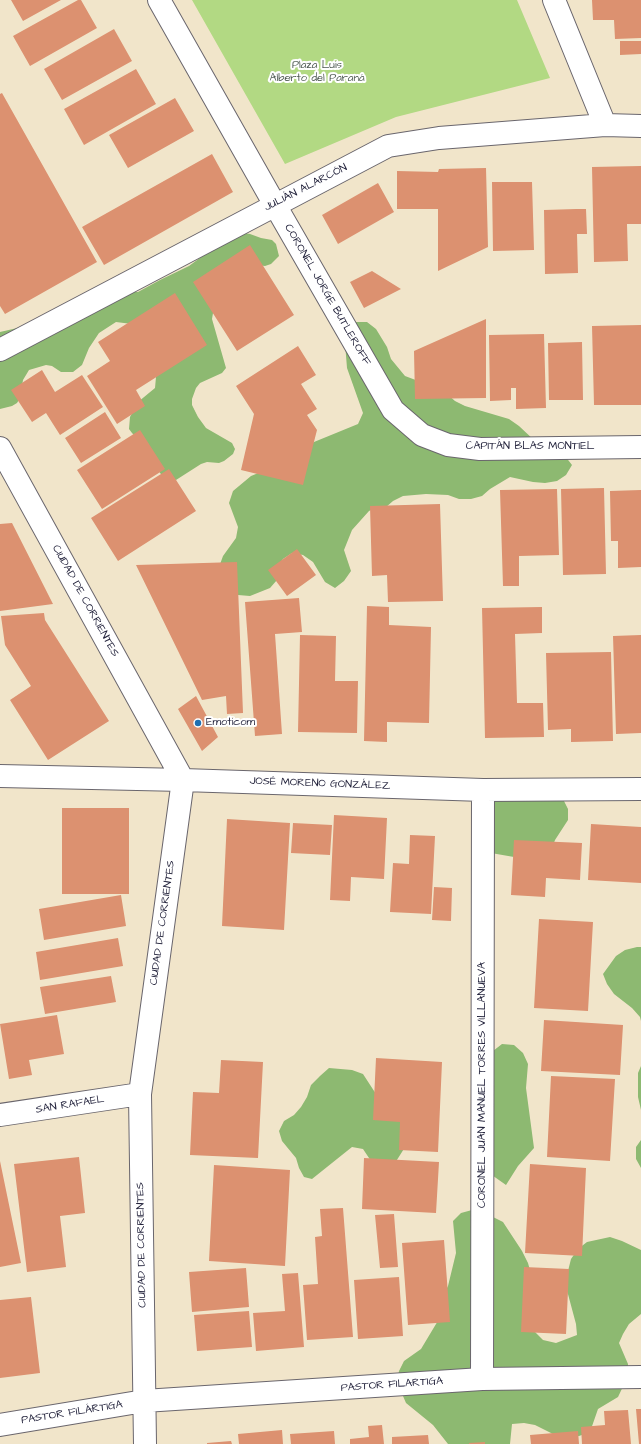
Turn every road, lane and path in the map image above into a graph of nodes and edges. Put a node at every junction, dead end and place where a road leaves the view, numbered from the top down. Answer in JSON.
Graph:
{"nodes":[{"id":1,"x":159,"y":0,"type":"edge"},
{"id":2,"x":554,"y":0,"type":"edge"},
{"id":3,"x":605,"y":125,"type":"junction"},
{"id":4,"x":641,"y":126,"type":"edge"},
{"id":5,"x":275,"y":205,"type":"junction"},
{"id":6,"x":0,"y":350,"type":"edge"},
{"id":7,"x":422,"y":435,"type":"joint"},
{"id":8,"x":641,"y":447,"type":"edge"},
{"id":9,"x":0,"y":448,"type":"edge"},
{"id":10,"x":0,"y":776,"type":"edge"},
{"id":11,"x":183,"y":780,"type":"junction"},
{"id":12,"x":641,"y":789,"type":"edge"},
{"id":13,"x":484,"y":790,"type":"junction"},
{"id":14,"x":140,"y":1094,"type":"junction"},
{"id":15,"x":0,"y":1115,"type":"edge"},
{"id":16,"x":641,"y":1377,"type":"edge"},
{"id":17,"x":482,"y":1379,"type":"junction"},
{"id":18,"x":144,"y":1401,"type":"junction"},
{"id":19,"x":0,"y":1425,"type":"edge"},
{"id":20,"x":145,"y":1444,"type":"edge"}],
"edges":[{"from":1,"to":5,"type":"street","name":"CORONEL JORGE BUTLEROFF"},
{"from":2,"to":3,"type":"street"},
{"from":3,"to":4,"type":"street","name":"JULIÁN ALARCÓN"},
{"from":3,"to":5,"type":"street","name":"JULIÁN ALARCÓN"},
{"from":5,"to":6,"type":"street","name":"JULIÁN ALARCÓN"},
{"from":5,"to":7,"type":"street","name":"CORONEL JORGE BUTLEROFF"},
{"from":7,"to":8,"type":"street","name":"CAPITÁN BLAS MONTIEL"},
{"from":9,"to":11,"type":"street","name":"CIUDAD DE CORRIENTES"},
{"from":10,"to":11,"type":"street","name":"JOSÉ MORENO GONZÁLEZ"},
{"from":11,"to":13,"type":"street","name":"JOSÉ MORENO GONZÁLEZ"},
{"from":11,"to":14,"type":"street","name":"CIUDAD DE CORRIENTES"},
{"from":12,"to":13,"type":"street","name":"JOSÉ MORENO GONZÁLEZ"},
{"from":13,"to":17,"type":"street","name":"CORONEL JUAN MANUEL TORRES VILLANUEVA"},
{"from":14,"to":15,"type":"street","name":"SAN RAFAEL"},
{"from":14,"to":18,"type":"street","name":"CIUDAD DE CORRIENTES"},
{"from":16,"to":17,"type":"street","name":"PASTOR FILARTIGA"},
{"from":17,"to":18,"type":"street","name":"PASTOR FILARTIGA"},
{"from":18,"to":19,"type":"street","name":"PASTOR FILÁRTIGA"},
{"from":18,"to":20,"type":"street","name":"CIUDAD DE CORRIENTES"}]}
